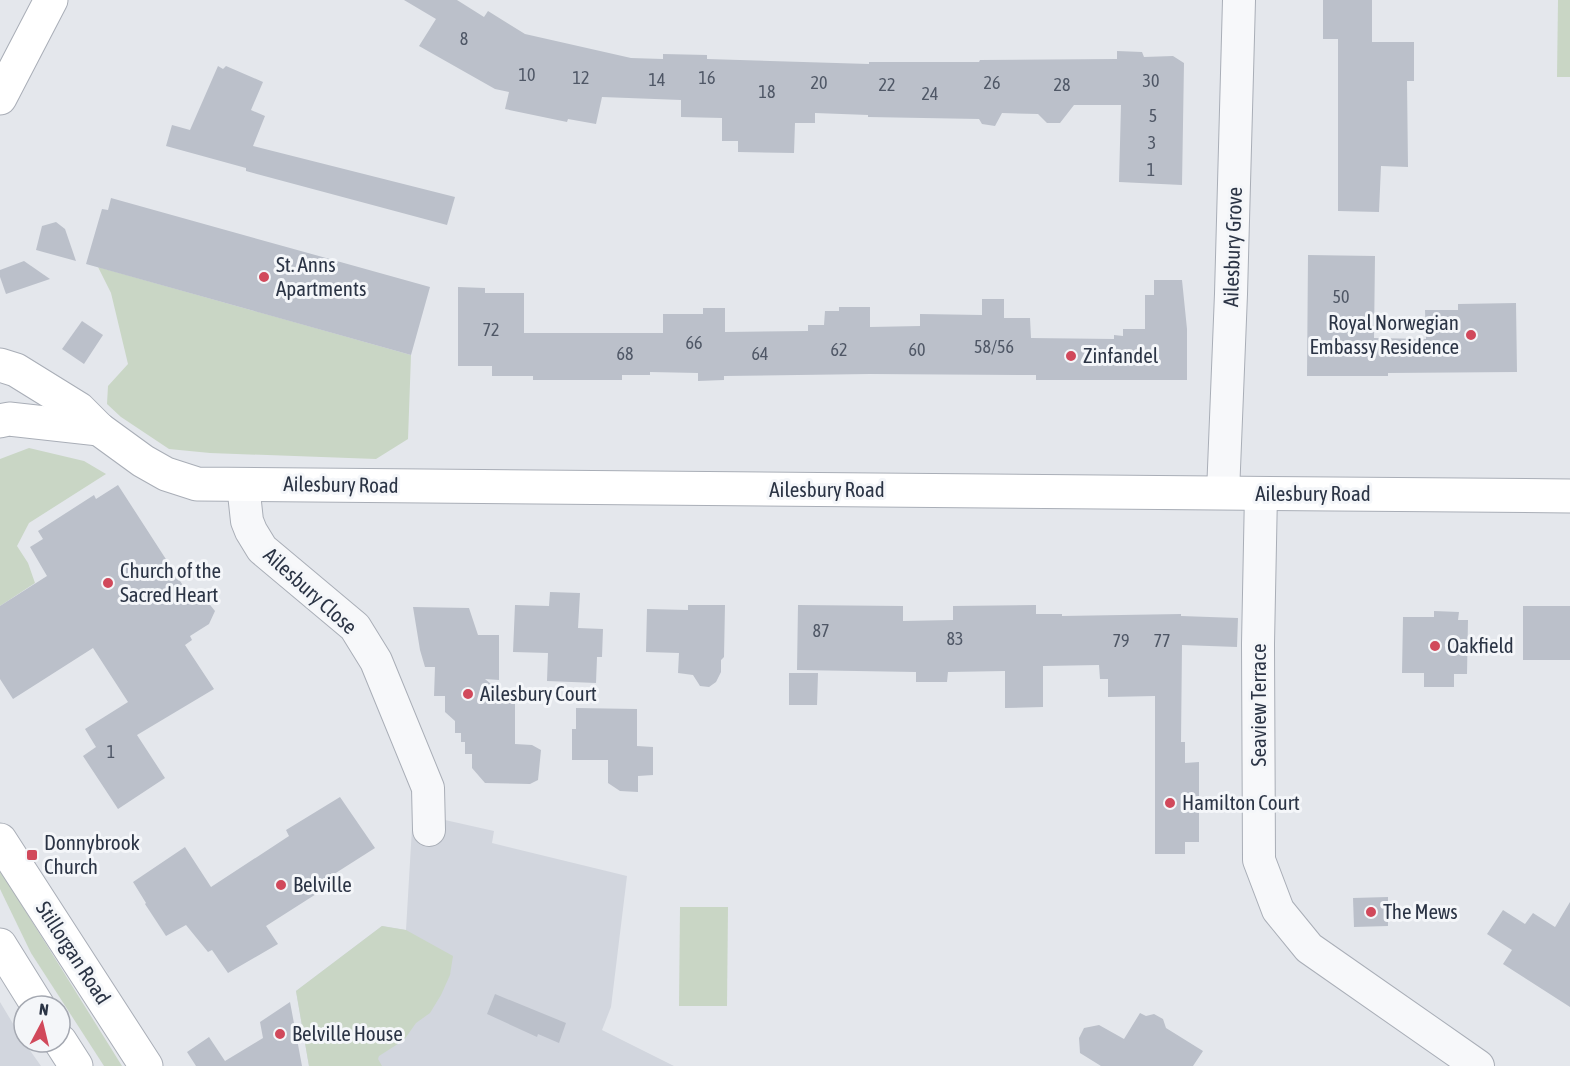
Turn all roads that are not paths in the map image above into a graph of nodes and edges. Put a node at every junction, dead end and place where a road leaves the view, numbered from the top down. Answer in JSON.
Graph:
{"nodes":[{"id":1,"x":51,"y":0,"type":"edge"},
{"id":2,"x":1239,"y":0,"type":"edge"},
{"id":3,"x":0,"y":98,"type":"edge"},
{"id":4,"x":0,"y":365,"type":"edge"},
{"id":5,"x":0,"y":421,"type":"edge"},
{"id":6,"x":99,"y":429,"type":"junction"},
{"id":7,"x":243,"y":484,"type":"junction"},
{"id":8,"x":1223,"y":493,"type":"junction"},
{"id":9,"x":1261,"y":493,"type":"junction"},
{"id":10,"x":1570,"y":496,"type":"edge"},
{"id":11,"x":429,"y":830,"type":"dead end"},
{"id":12,"x":0,"y":840,"type":"edge"},
{"id":13,"x":0,"y":945,"type":"edge"},
{"id":14,"x":31,"y":994,"type":"edge"},
{"id":15,"x":146,"y":1066,"type":"edge"},
{"id":16,"x":1478,"y":1066,"type":"edge"}],
"edges":[{"from":1,"to":3,"type":"main road"},
{"from":2,"to":8,"type":"street","name":"Ailesbury Grove"},
{"from":4,"to":6,"type":"main road","name":"Ailesbury Road"},
{"from":5,"to":6,"type":"main road","name":"Ailesbury Road"},
{"from":6,"to":7,"type":"main road","name":"Ailesbury Road"},
{"from":7,"to":8,"type":"main road","name":"Ailesbury Road"},
{"from":7,"to":11,"type":"street","name":"Ailesbury Close"},
{"from":8,"to":9,"type":"main road","name":"Ailesbury Road"},
{"from":9,"to":10,"type":"main road","name":"Ailesbury Road"},
{"from":9,"to":16,"type":"street","name":"Seaview Terrace"},
{"from":12,"to":15,"type":"main road","name":"Stillorgan Road"},
{"from":13,"to":14,"type":"main road"}]}
